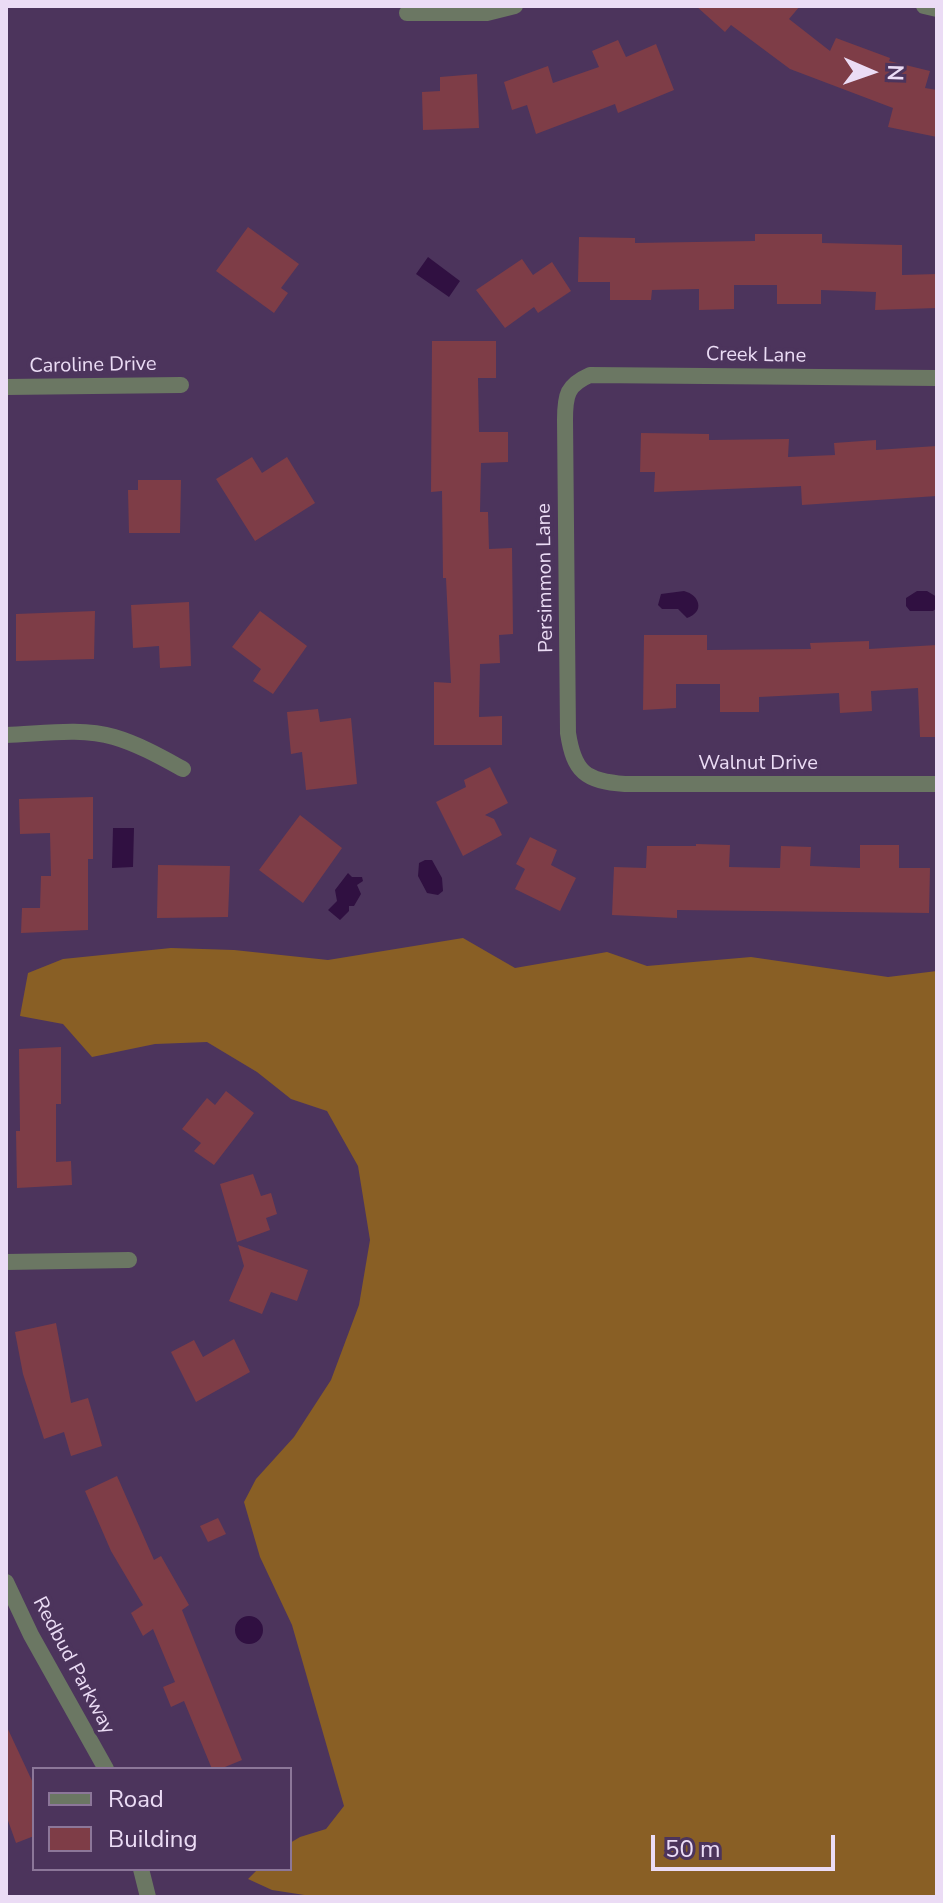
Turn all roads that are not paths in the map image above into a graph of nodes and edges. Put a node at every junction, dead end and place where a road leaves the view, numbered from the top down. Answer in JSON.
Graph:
{"nodes":[{"id":1,"x":515,"y":6,"type":"edge"},
{"id":2,"x":924,"y":6,"type":"edge"},
{"id":3,"x":937,"y":9,"type":"edge"},
{"id":4,"x":407,"y":13,"type":"dead end"},
{"id":5,"x":937,"y":378,"type":"edge"},
{"id":6,"x":575,"y":381,"type":"joint"},
{"id":7,"x":181,"y":385,"type":"dead end"},
{"id":8,"x":6,"y":387,"type":"edge"},
{"id":9,"x":6,"y":735,"type":"edge"},
{"id":10,"x":183,"y":769,"type":"dead end"},
{"id":11,"x":582,"y":773,"type":"joint"},
{"id":12,"x":937,"y":784,"type":"edge"},
{"id":13,"x":129,"y":1260,"type":"dead end"},
{"id":14,"x":6,"y":1262,"type":"edge"},
{"id":15,"x":6,"y":1582,"type":"edge"},
{"id":16,"x":105,"y":1767,"type":"edge"},
{"id":17,"x":142,"y":1871,"type":"edge"},
{"id":18,"x":148,"y":1897,"type":"edge"}],
"edges":[{"from":1,"to":4,"type":"street"},
{"from":2,"to":3,"type":"street"},
{"from":5,"to":6,"type":"street","name":"Creek Lane"},
{"from":6,"to":11,"type":"street","name":"Persimmon Lane"},
{"from":7,"to":8,"type":"street","name":"Caroline Drive"},
{"from":9,"to":10,"type":"street"},
{"from":11,"to":12,"type":"street","name":"Walnut Drive"},
{"from":13,"to":14,"type":"street"},
{"from":15,"to":16,"type":"street","name":"Redbud Parkway"},
{"from":17,"to":18,"type":"street"}]}
